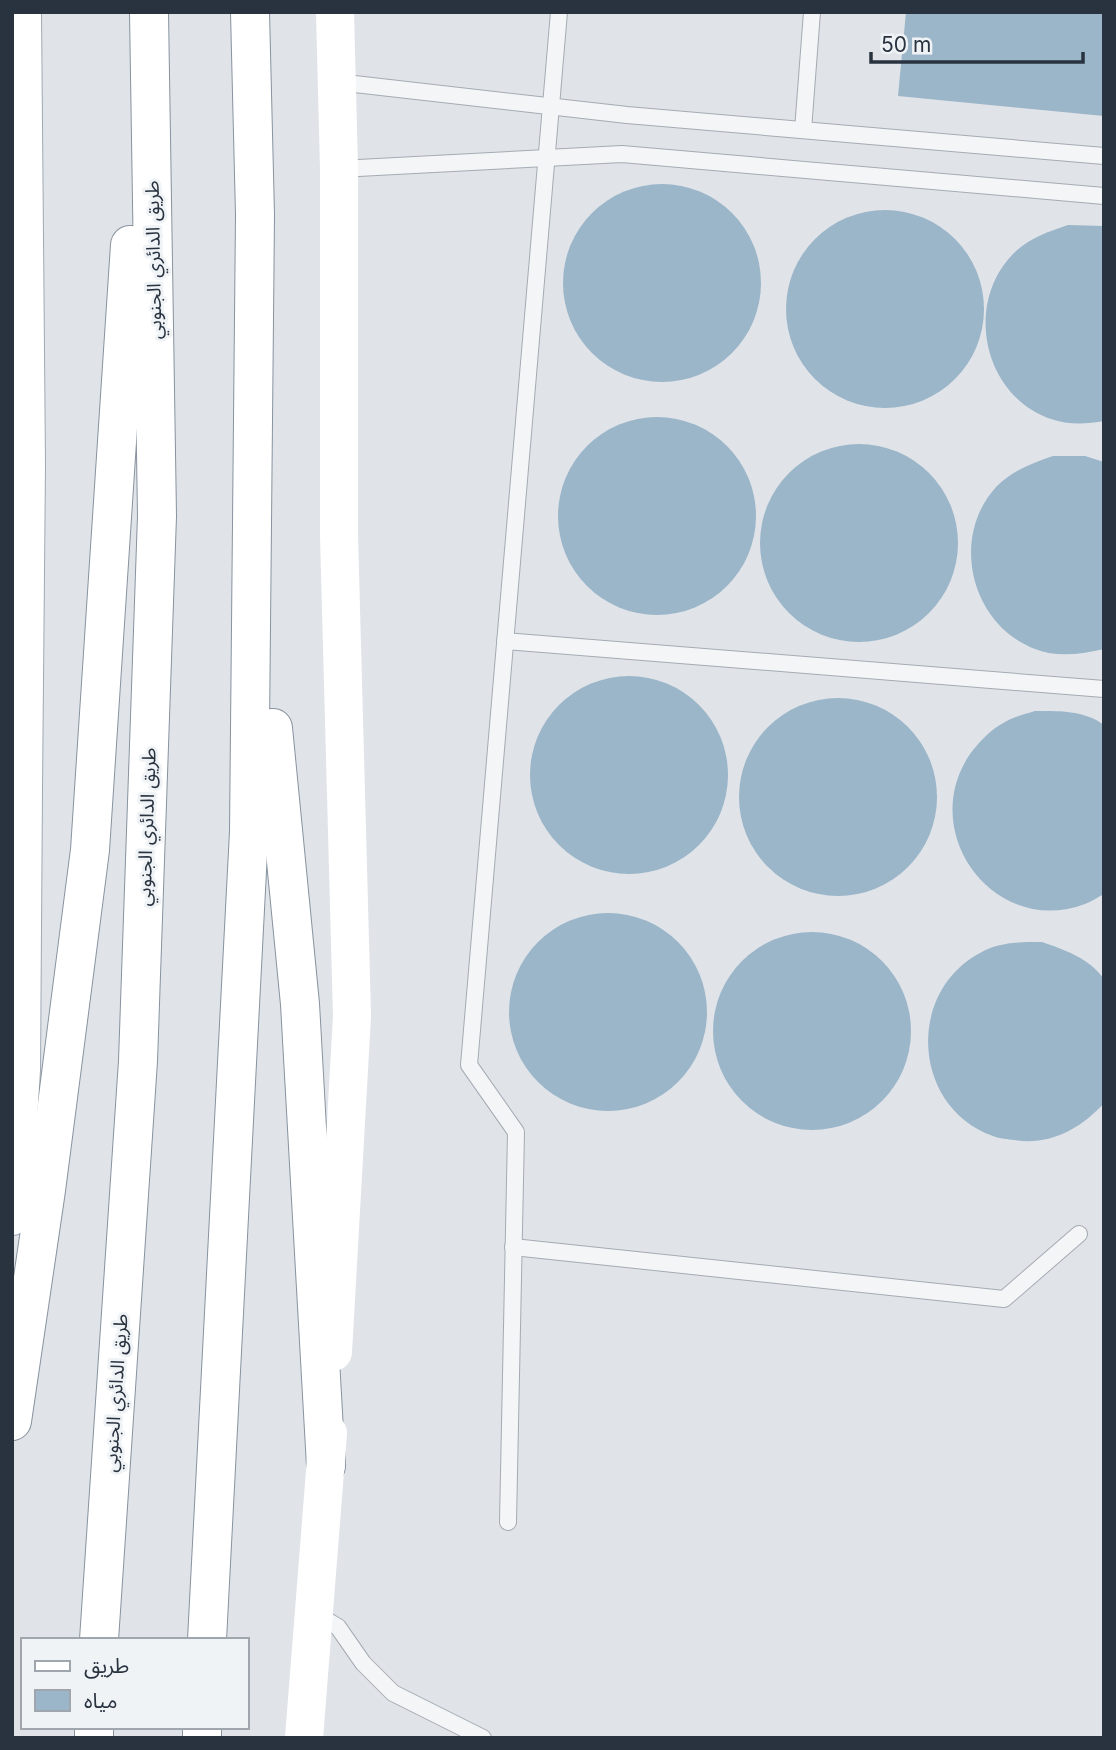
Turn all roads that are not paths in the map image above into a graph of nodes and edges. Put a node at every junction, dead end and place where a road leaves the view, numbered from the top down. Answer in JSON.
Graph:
{"nodes":[{"id":1,"x":22,"y":12,"type":"edge"},
{"id":2,"x":148,"y":12,"type":"edge"},
{"id":3,"x":250,"y":12,"type":"edge"},
{"id":4,"x":335,"y":12,"type":"edge"},
{"id":5,"x":559,"y":12,"type":"edge"},
{"id":6,"x":812,"y":12,"type":"edge"},
{"id":7,"x":337,"y":82,"type":"junction"},
{"id":8,"x":551,"y":105,"type":"junction"},
{"id":9,"x":803,"y":130,"type":"junction"},
{"id":10,"x":1104,"y":156,"type":"edge"},
{"id":11,"x":546,"y":159,"type":"junction"},
{"id":12,"x":339,"y":169,"type":"junction"},
{"id":13,"x":1104,"y":196,"type":"edge"},
{"id":14,"x":253,"y":398,"type":"junction"},
{"id":15,"x":505,"y":641,"type":"junction"},
{"id":16,"x":1104,"y":689,"type":"edge"},
{"id":17,"x":18,"y":794,"type":"edge"},
{"id":18,"x":13,"y":1178,"type":"edge"},
{"id":19,"x":12,"y":1216,"type":"edge"},
{"id":20,"x":1079,"y":1234,"type":"dead end"},
{"id":21,"x":513,"y":1247,"type":"junction"},
{"id":22,"x":12,"y":1422,"type":"edge"},
{"id":23,"x":326,"y":1466,"type":"junction"},
{"id":24,"x":508,"y":1522,"type":"dead end"},
{"id":25,"x":314,"y":1613,"type":"junction"},
{"id":26,"x":99,"y":1638,"type":"edge"},
{"id":27,"x":207,"y":1638,"type":"edge"},
{"id":28,"x":304,"y":1738,"type":"edge"},
{"id":29,"x":483,"y":1738,"type":"edge"}],
"edges":[{"from":1,"to":17,"type":"main road"},
{"from":2,"to":22,"type":"main road"},
{"from":2,"to":26,"type":"main road","name":"طريق الدائري الجنوبي"},
{"from":3,"to":14,"type":"main road"},
{"from":4,"to":7,"type":"main road"},
{"from":5,"to":8,"type":"lane"},
{"from":6,"to":9,"type":"lane"},
{"from":7,"to":8,"type":"lane"},
{"from":7,"to":12,"type":"main road"},
{"from":8,"to":9,"type":"lane"},
{"from":8,"to":11,"type":"lane"},
{"from":9,"to":10,"type":"lane"},
{"from":11,"to":12,"type":"lane"},
{"from":11,"to":13,"type":"lane"},
{"from":11,"to":15,"type":"lane"},
{"from":12,"to":23,"type":"main road"},
{"from":14,"to":23,"type":"main road"},
{"from":14,"to":27,"type":"main road"},
{"from":15,"to":16,"type":"lane"},
{"from":15,"to":21,"type":"lane"},
{"from":17,"to":18,"type":"main road"},
{"from":18,"to":19,"type":"main road"},
{"from":20,"to":21,"type":"lane"},
{"from":21,"to":24,"type":"lane"},
{"from":23,"to":25,"type":"main road"},
{"from":25,"to":28,"type":"main road"},
{"from":25,"to":29,"type":"lane"}]}
